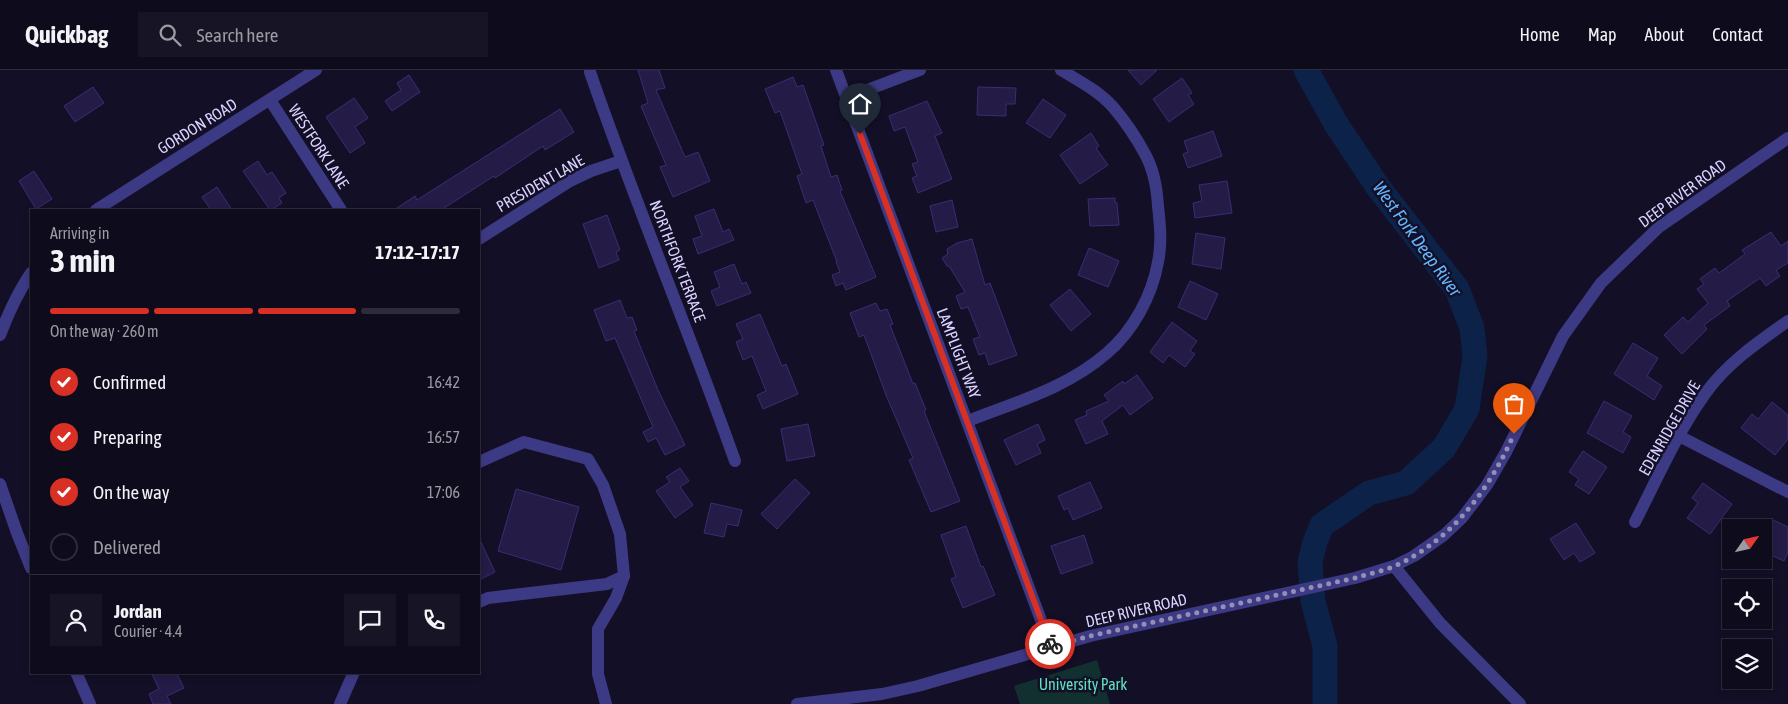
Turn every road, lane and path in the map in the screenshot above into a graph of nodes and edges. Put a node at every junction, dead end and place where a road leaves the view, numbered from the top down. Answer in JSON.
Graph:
{"nodes":[{"id":1,"x":316,"y":70,"type":"edge"},
{"id":2,"x":836,"y":70,"type":"edge"},
{"id":3,"x":920,"y":70,"type":"edge"},
{"id":4,"x":1061,"y":70,"type":"edge"},
{"id":5,"x":590,"y":72,"type":"dead end"},
{"id":6,"x":846,"y":98,"type":"junction"},
{"id":7,"x":270,"y":100,"type":"junction"},
{"id":8,"x":1788,"y":138,"type":"edge"},
{"id":9,"x":621,"y":161,"type":"junction"},
{"id":10,"x":97,"y":209,"type":"edge"},
{"id":11,"x":341,"y":209,"type":"edge"},
{"id":12,"x":480,"y":238,"type":"edge"},
{"id":13,"x":30,"y":275,"type":"edge"},
{"id":14,"x":1788,"y":321,"type":"edge"},
{"id":15,"x":0,"y":335,"type":"edge"},
{"id":16,"x":968,"y":421,"type":"junction"},
{"id":17,"x":1679,"y":436,"type":"junction"},
{"id":18,"x":734,"y":461,"type":"dead end"},
{"id":19,"x":480,"y":462,"type":"edge"},
{"id":20,"x":0,"y":484,"type":"edge"},
{"id":21,"x":1788,"y":492,"type":"edge"},
{"id":22,"x":1635,"y":522,"type":"dead end"},
{"id":23,"x":30,"y":566,"type":"edge"},
{"id":24,"x":1394,"y":566,"type":"junction"},
{"id":25,"x":624,"y":576,"type":"junction"},
{"id":26,"x":480,"y":602,"type":"edge"},
{"id":27,"x":1051,"y":647,"type":"junction"},
{"id":28,"x":77,"y":674,"type":"edge"},
{"id":29,"x":353,"y":674,"type":"edge"},
{"id":30,"x":90,"y":704,"type":"edge"},
{"id":31,"x":340,"y":704,"type":"edge"},
{"id":32,"x":606,"y":704,"type":"edge"},
{"id":33,"x":797,"y":704,"type":"edge"},
{"id":34,"x":1520,"y":704,"type":"edge"}],
"edges":[{"from":1,"to":7,"type":"street","name":"GORDON ROAD"},
{"from":2,"to":6,"type":"street","name":"LAMPLIGHT WAY"},
{"from":3,"to":6,"type":"street"},
{"from":4,"to":16,"type":"street"},
{"from":5,"to":9,"type":"street","name":"NORTHFORK TERRACE"},
{"from":6,"to":16,"type":"street","name":"LAMPLIGHT WAY"},
{"from":7,"to":10,"type":"street","name":"GORDON ROAD"},
{"from":7,"to":11,"type":"street","name":"WESTFORK LANE"},
{"from":8,"to":24,"type":"street","name":"DEEP RIVER ROAD"},
{"from":9,"to":12,"type":"street","name":"PRESIDENT LANE"},
{"from":9,"to":18,"type":"street","name":"NORTHFORK TERRACE"},
{"from":13,"to":15,"type":"street"},
{"from":14,"to":17,"type":"street","name":"EDENRIDGE DRIVE"},
{"from":16,"to":27,"type":"street","name":"LAMPLIGHT WAY"},
{"from":17,"to":21,"type":"street"},
{"from":17,"to":22,"type":"street","name":"EDENRIDGE DRIVE"},
{"from":19,"to":25,"type":"street"},
{"from":20,"to":23,"type":"street"},
{"from":24,"to":27,"type":"street","name":"DEEP RIVER ROAD"},
{"from":24,"to":34,"type":"street"},
{"from":25,"to":26,"type":"street"},
{"from":25,"to":32,"type":"street"},
{"from":27,"to":33,"type":"street","name":"DEEP RIVER ROAD"},
{"from":28,"to":30,"type":"street"},
{"from":29,"to":31,"type":"street"}]}
